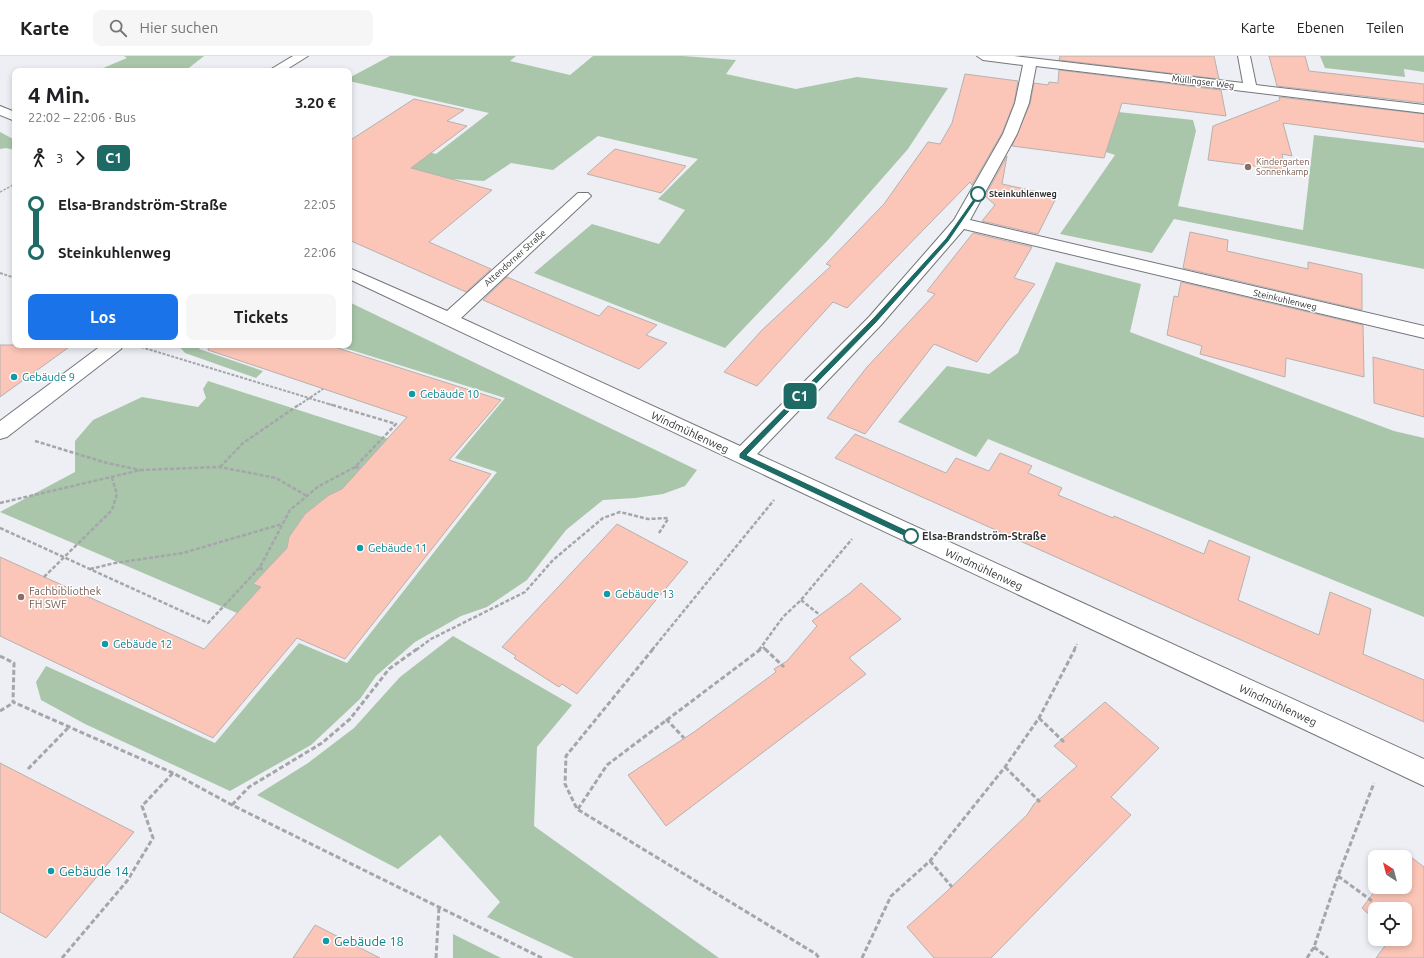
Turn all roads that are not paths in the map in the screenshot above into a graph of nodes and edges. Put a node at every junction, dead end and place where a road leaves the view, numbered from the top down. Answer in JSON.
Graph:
{"nodes":[{"id":1,"x":302,"y":56,"type":"edge"},
{"id":2,"x":983,"y":56,"type":"edge"},
{"id":3,"x":1244,"y":56,"type":"edge"},
{"id":4,"x":1030,"y":62,"type":"junction"},
{"id":5,"x":280,"y":68,"type":"edge"},
{"id":6,"x":1250,"y":88,"type":"junction"},
{"id":7,"x":1424,"y":109,"type":"edge"},
{"id":8,"x":0,"y":110,"type":"edge"},
{"id":9,"x":12,"y":116,"type":"edge"},
{"id":10,"x":583,"y":196,"type":"dead end"},
{"id":11,"x":960,"y":223,"type":"junction"},
{"id":12,"x":352,"y":274,"type":"edge"},
{"id":13,"x":448,"y":320,"type":"junction"},
{"id":14,"x":1424,"y":332,"type":"edge"},
{"id":15,"x":110,"y":348,"type":"edge"},
{"id":16,"x":0,"y":431,"type":"edge"},
{"id":17,"x":742,"y":456,"type":"junction"},
{"id":18,"x":1424,"y":773,"type":"edge"}],
"edges":[{"from":1,"to":5,"type":"street"},
{"from":2,"to":4,"type":"street","name":"Müllingser Weg"},
{"from":3,"to":6,"type":"street"},
{"from":4,"to":6,"type":"street","name":"Müllingser Weg"},
{"from":4,"to":11,"type":"street"},
{"from":6,"to":7,"type":"street","name":"Müllingser Weg"},
{"from":8,"to":9,"type":"street"},
{"from":10,"to":13,"type":"street","name":"Attendorner Straße"},
{"from":11,"to":14,"type":"street","name":"Steinkuhlenweg"},
{"from":11,"to":17,"type":"street"},
{"from":12,"to":13,"type":"street","name":"Windmühlenweg"},
{"from":13,"to":17,"type":"street","name":"Windmühlenweg"},
{"from":15,"to":16,"type":"street"},
{"from":17,"to":18,"type":"street","name":"Windmühlenweg"}]}
